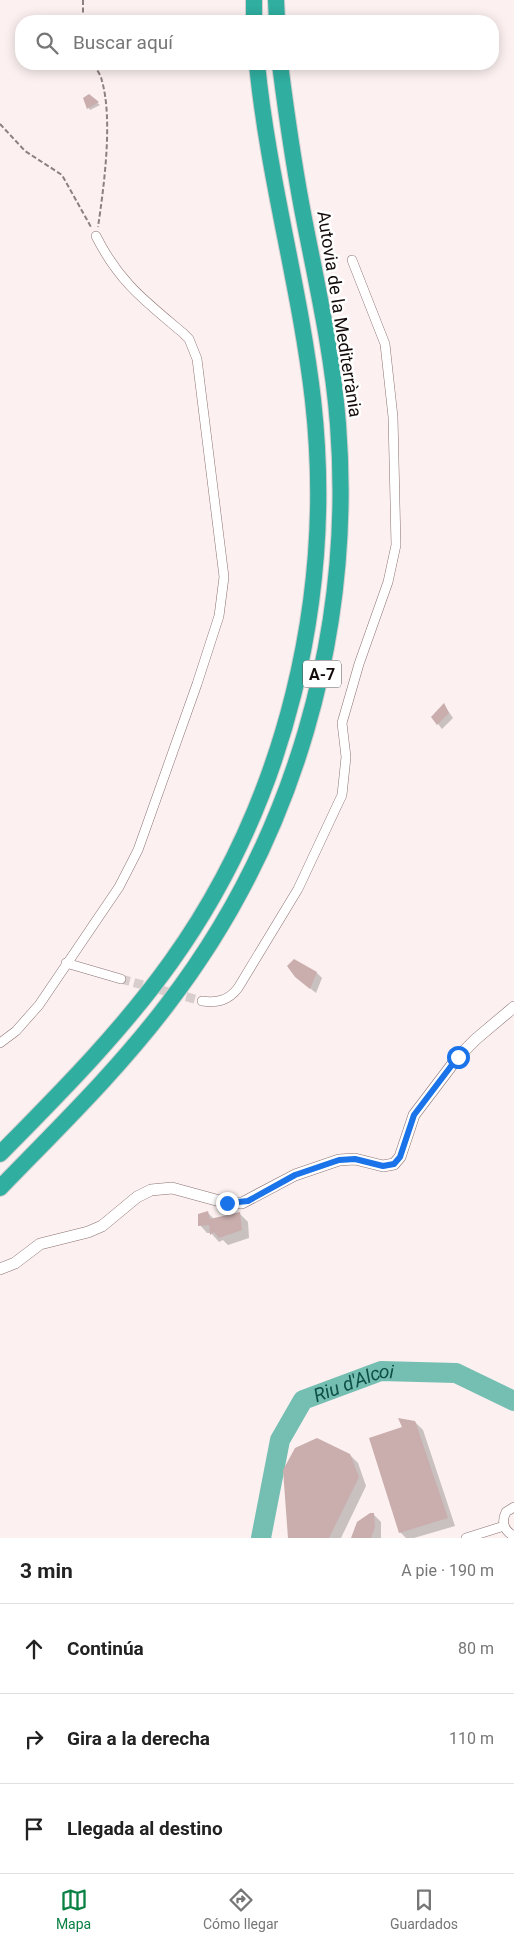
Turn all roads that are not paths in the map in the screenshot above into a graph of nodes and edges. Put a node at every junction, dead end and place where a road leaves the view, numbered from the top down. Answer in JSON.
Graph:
{"nodes":[{"id":1,"x":254,"y":0,"type":"edge"},
{"id":2,"x":276,"y":0,"type":"edge"},
{"id":3,"x":254,"y":15,"type":"edge"},
{"id":4,"x":277,"y":15,"type":"edge"},
{"id":5,"x":257,"y":70,"type":"edge"},
{"id":6,"x":281,"y":70,"type":"edge"},
{"id":7,"x":96,"y":236,"type":"road end"},
{"id":8,"x":352,"y":260,"type":"dead end"},
{"id":9,"x":66,"y":963,"type":"junction"},
{"id":10,"x":121,"y":979,"type":"tunnel mouth"},
{"id":11,"x":202,"y":1001,"type":"tunnel mouth"},
{"id":12,"x":514,"y":1007,"type":"edge"},
{"id":13,"x":0,"y":1043,"type":"edge"},
{"id":14,"x":0,"y":1154,"type":"edge"},
{"id":15,"x":0,"y":1188,"type":"edge"},
{"id":16,"x":0,"y":1269,"type":"edge"},
{"id":17,"x":514,"y":1507,"type":"edge"},
{"id":18,"x":504,"y":1526,"type":"junction"},
{"id":19,"x":514,"y":1536,"type":"edge"},
{"id":20,"x":466,"y":1538,"type":"edge"}],
"edges":[{"from":1,"to":3,"type":"highway"},
{"from":2,"to":4,"type":"highway"},
{"from":5,"to":14,"type":"highway","number":"A-7"},
{"from":6,"to":15,"type":"highway","name":"Autovia de la Mediterrània","number":"A-7"},
{"from":7,"to":9,"type":"street"},
{"from":8,"to":11,"type":"street"},
{"from":9,"to":10,"type":"street"},
{"from":9,"to":13,"type":"street"},
{"from":12,"to":16,"type":"street"},
{"from":17,"to":18,"type":"street"},
{"from":18,"to":19,"type":"street"},
{"from":18,"to":20,"type":"street"}]}
